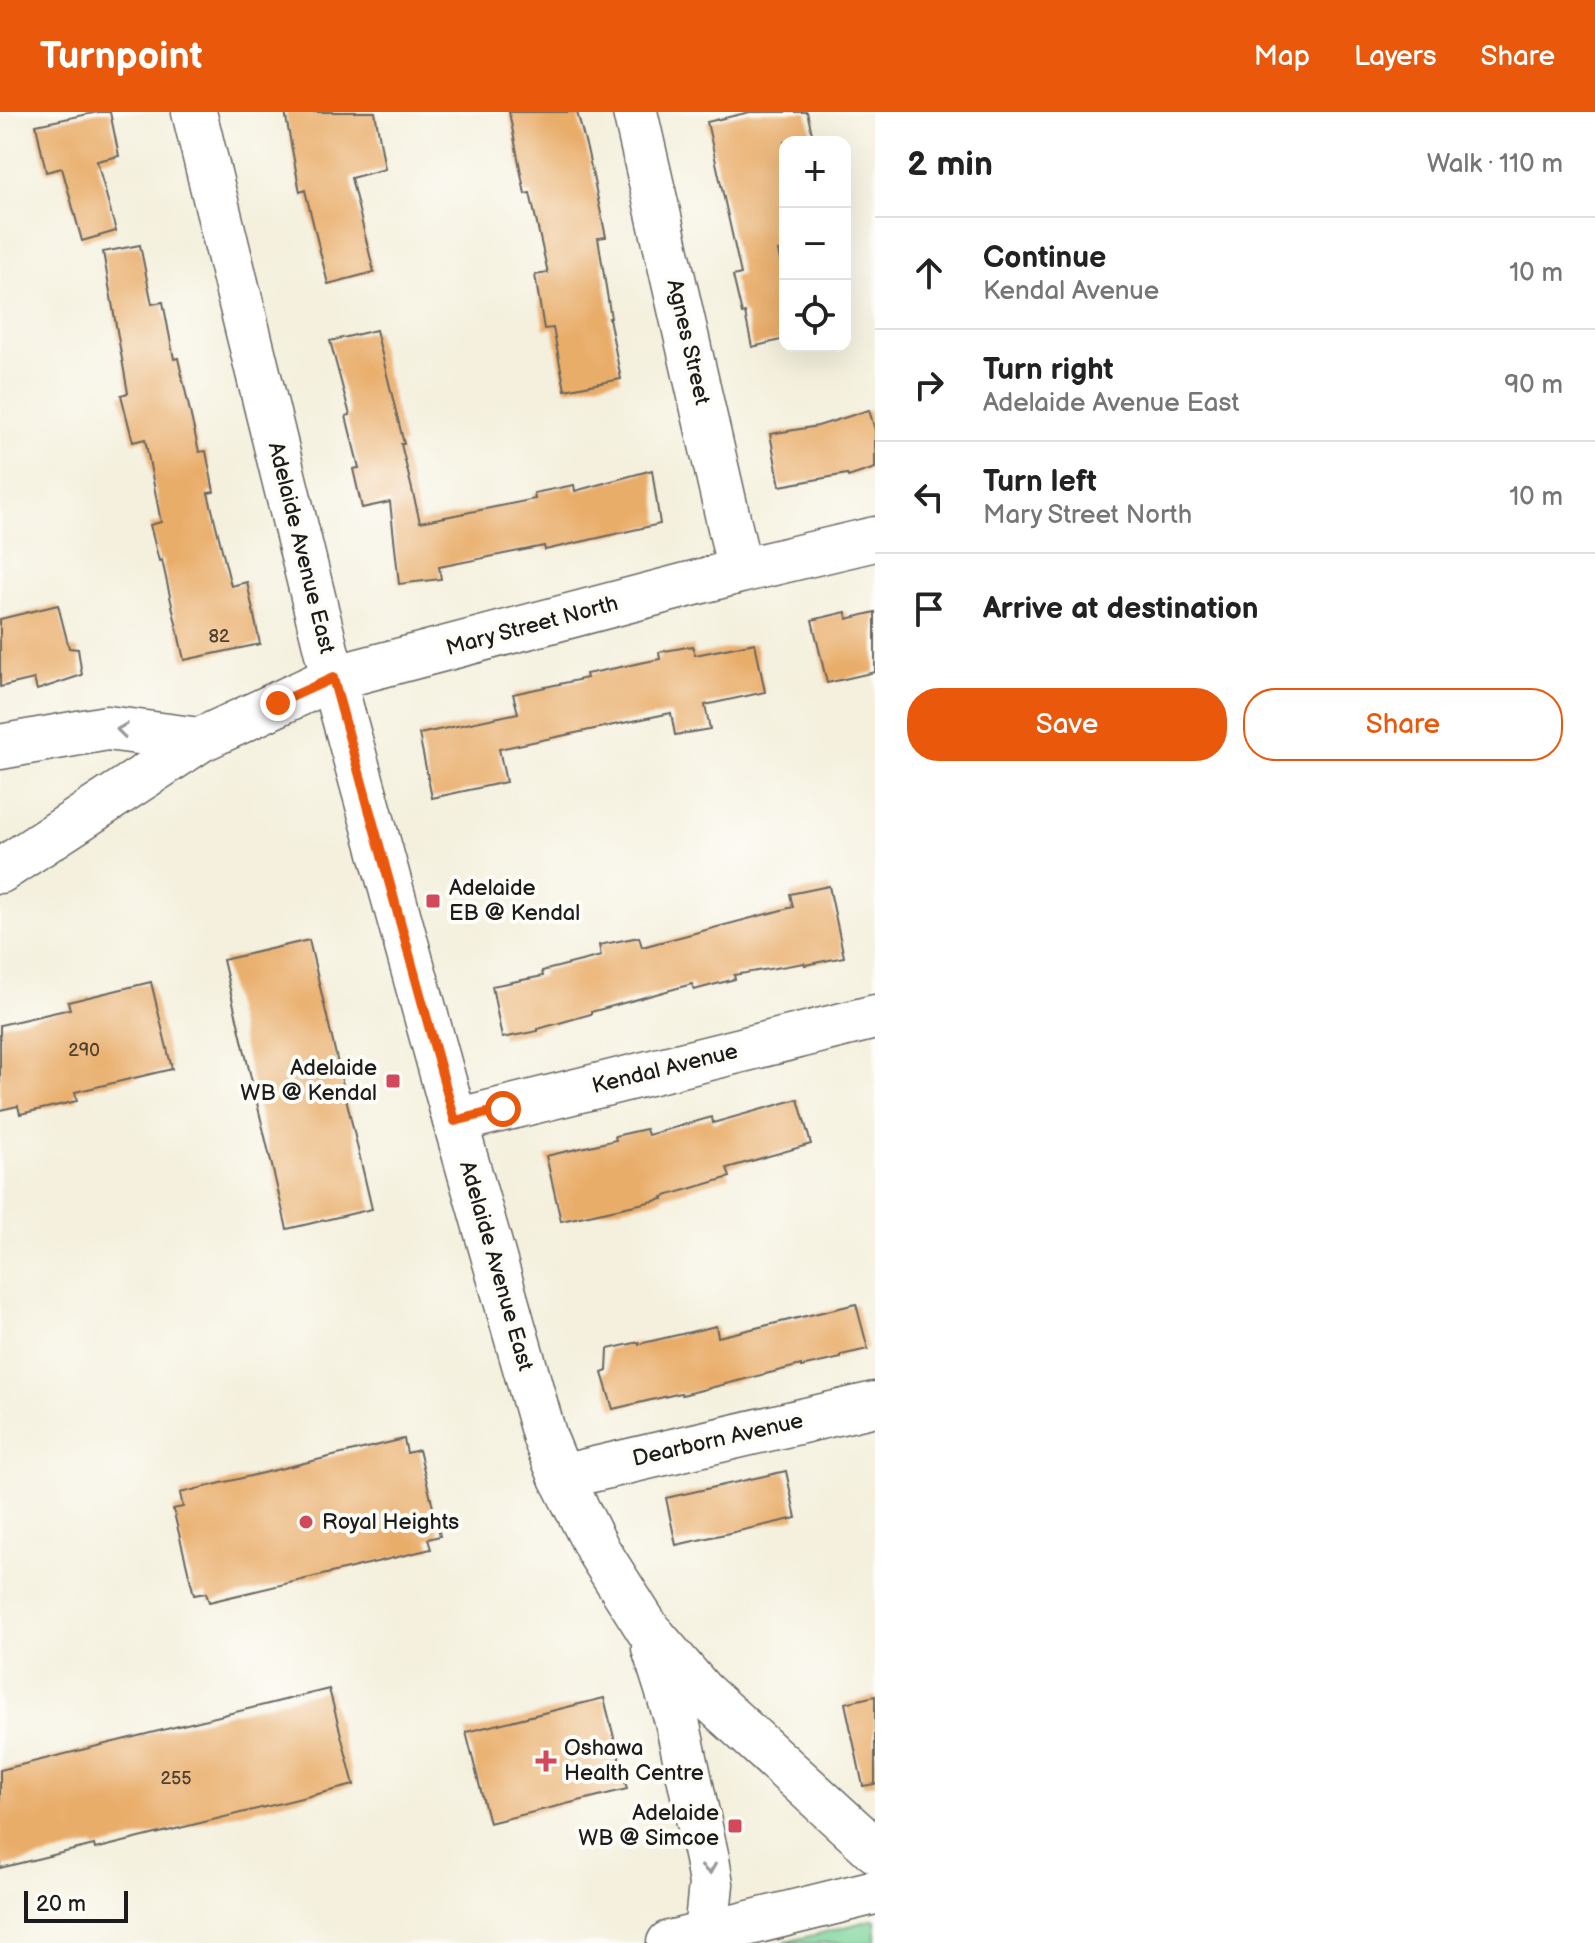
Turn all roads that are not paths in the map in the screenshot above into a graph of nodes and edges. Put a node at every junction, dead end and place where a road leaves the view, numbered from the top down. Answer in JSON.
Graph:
{"nodes":[{"id":1,"x":194,"y":112,"type":"edge"},
{"id":2,"x":635,"y":112,"type":"edge"},
{"id":3,"x":875,"y":539,"type":"edge"},
{"id":4,"x":740,"y":571,"type":"junction"},
{"id":5,"x":333,"y":678,"type":"junction"},
{"id":6,"x":200,"y":740,"type":"junction"},
{"id":7,"x":0,"y":747,"type":"edge"},
{"id":8,"x":0,"y":871,"type":"edge"},
{"id":9,"x":875,"y":1017,"type":"edge"},
{"id":10,"x":455,"y":1121,"type":"junction"},
{"id":11,"x":875,"y":1404,"type":"edge"},
{"id":12,"x":561,"y":1477,"type":"junction"},
{"id":13,"x":649,"y":1631,"type":"junction"},
{"id":14,"x":875,"y":1850,"type":"edge"},
{"id":15,"x":875,"y":1892,"type":"edge"},
{"id":16,"x":687,"y":1938,"type":"edge"}],
"edges":[{"from":1,"to":5,"type":"main road","name":"Adelaide Avenue East"},
{"from":2,"to":4,"type":"main road","name":"Agnes Street"},
{"from":3,"to":4,"type":"main road","name":"Mary Street North"},
{"from":4,"to":5,"type":"main road","name":"Mary Street North"},
{"from":5,"to":6,"type":"main road","name":"Mary Street North"},
{"from":5,"to":10,"type":"main road","name":"Adelaide Avenue East"},
{"from":6,"to":7,"type":"main road","one_way":true},
{"from":6,"to":8,"type":"main road","name":"Mary Street North"},
{"from":9,"to":10,"type":"main road","name":"Kendal Avenue"},
{"from":10,"to":12,"type":"main road","name":"Adelaide Avenue East"},
{"from":11,"to":12,"type":"main road","name":"Dearborn Avenue"},
{"from":12,"to":13,"type":"main road","name":"Adelaide Avenue East"},
{"from":13,"to":14,"type":"main road","name":"Adelaide Avenue East"},
{"from":13,"to":16,"type":"main road","one_way":true},
{"from":15,"to":16,"type":"main road"}]}
